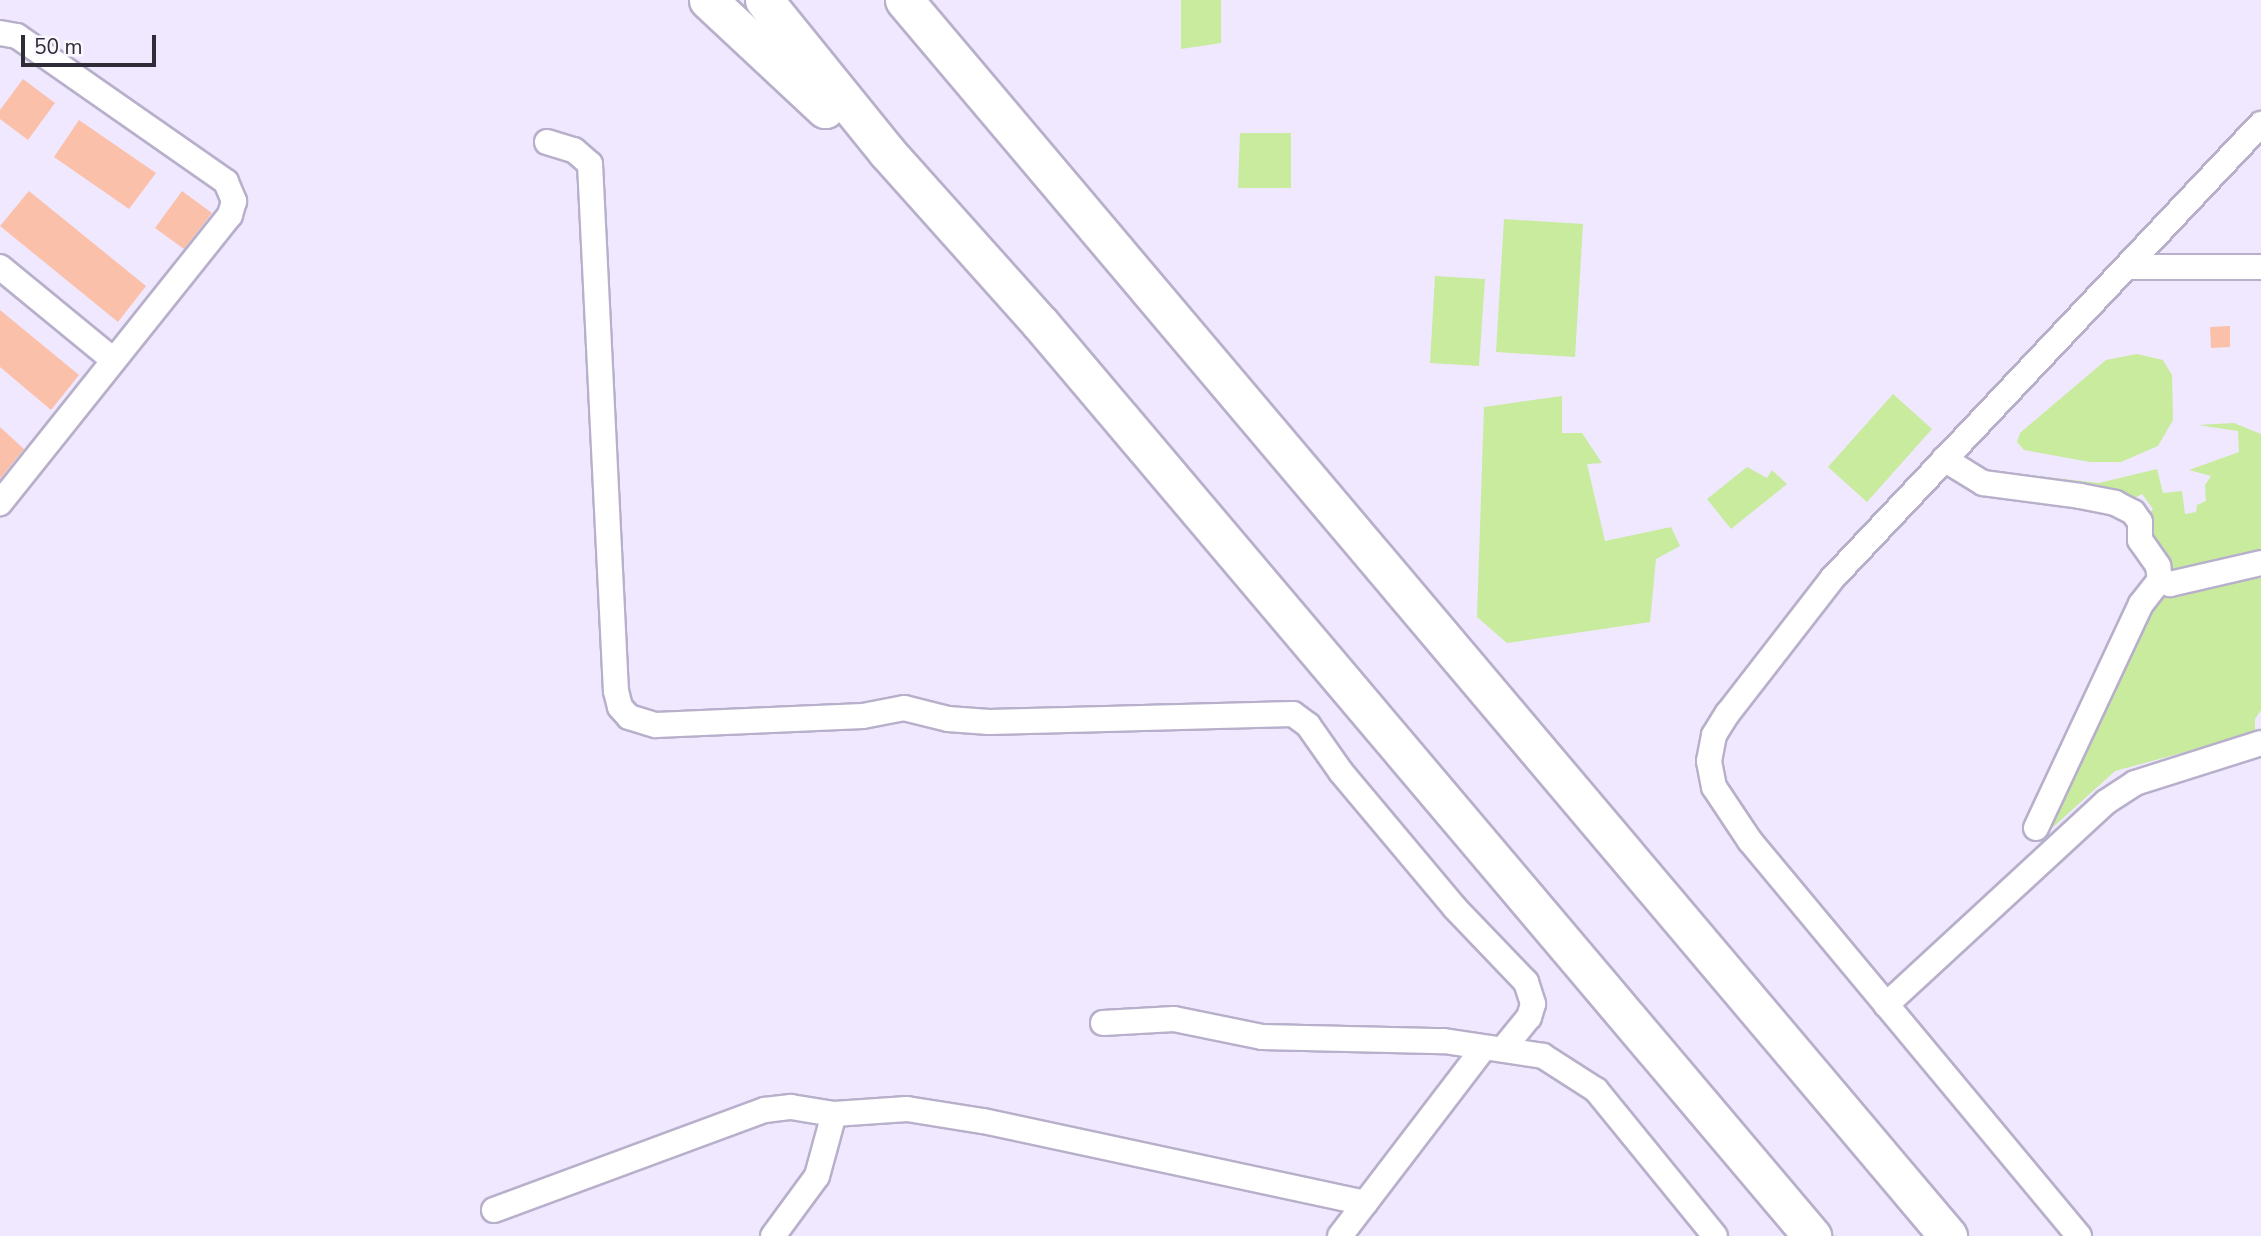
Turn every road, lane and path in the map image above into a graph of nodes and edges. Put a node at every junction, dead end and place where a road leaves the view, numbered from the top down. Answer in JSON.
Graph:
{"nodes":[{"id":1,"x":708,"y":0,"type":"edge"},
{"id":2,"x":764,"y":0,"type":"edge"},
{"id":3,"x":904,"y":0,"type":"edge"},
{"id":4,"x":0,"y":33,"type":"edge"},
{"id":5,"x":2261,"y":124,"type":"edge"},
{"id":6,"x":547,"y":142,"type":"dead end"},
{"id":7,"x":0,"y":267,"type":"edge"},
{"id":8,"x":2129,"y":267,"type":"junction"},
{"id":9,"x":2261,"y":267,"type":"edge"},
{"id":10,"x":1040,"y":323,"type":"junction"},
{"id":11,"x":112,"y":359,"type":"junction"},
{"id":12,"x":1944,"y":458,"type":"junction"},
{"id":13,"x":0,"y":503,"type":"edge"},
{"id":14,"x":2261,"y":563,"type":"edge"},
{"id":15,"x":2160,"y":580,"type":"junction"},
{"id":16,"x":2261,"y":743,"type":"edge"},
{"id":17,"x":2036,"y":828,"type":"dead end"},
{"id":18,"x":1886,"y":1005,"type":"junction"},
{"id":19,"x":1103,"y":1023,"type":"dead end"},
{"id":20,"x":1492,"y":1050,"type":"junction"},
{"id":21,"x":834,"y":1114,"type":"junction"},
{"id":22,"x":1365,"y":1203,"type":"junction"},
{"id":23,"x":494,"y":1210,"type":"dead end"},
{"id":24,"x":773,"y":1236,"type":"edge"},
{"id":25,"x":1340,"y":1236,"type":"edge"},
{"id":26,"x":1715,"y":1236,"type":"edge"},
{"id":27,"x":1812,"y":1236,"type":"edge"},
{"id":28,"x":1948,"y":1236,"type":"edge"},
{"id":29,"x":2079,"y":1236,"type":"edge"}],
"edges":[{"from":1,"to":10,"type":"highway"},
{"from":2,"to":10,"type":"highway"},
{"from":3,"to":28,"type":"highway"},
{"from":4,"to":11,"type":"street"},
{"from":5,"to":8,"type":"street"},
{"from":6,"to":20,"type":"street"},
{"from":7,"to":11,"type":"street"},
{"from":8,"to":9,"type":"street"},
{"from":8,"to":12,"type":"street"},
{"from":10,"to":27,"type":"highway"},
{"from":11,"to":13,"type":"street"},
{"from":12,"to":15,"type":"street"},
{"from":12,"to":18,"type":"street"},
{"from":14,"to":15,"type":"street"},
{"from":15,"to":17,"type":"street"},
{"from":16,"to":18,"type":"street"},
{"from":18,"to":29,"type":"street"},
{"from":19,"to":20,"type":"street"},
{"from":20,"to":22,"type":"street"},
{"from":20,"to":26,"type":"street"},
{"from":21,"to":22,"type":"street"},
{"from":21,"to":23,"type":"street"},
{"from":21,"to":24,"type":"street"},
{"from":22,"to":25,"type":"street"}]}
